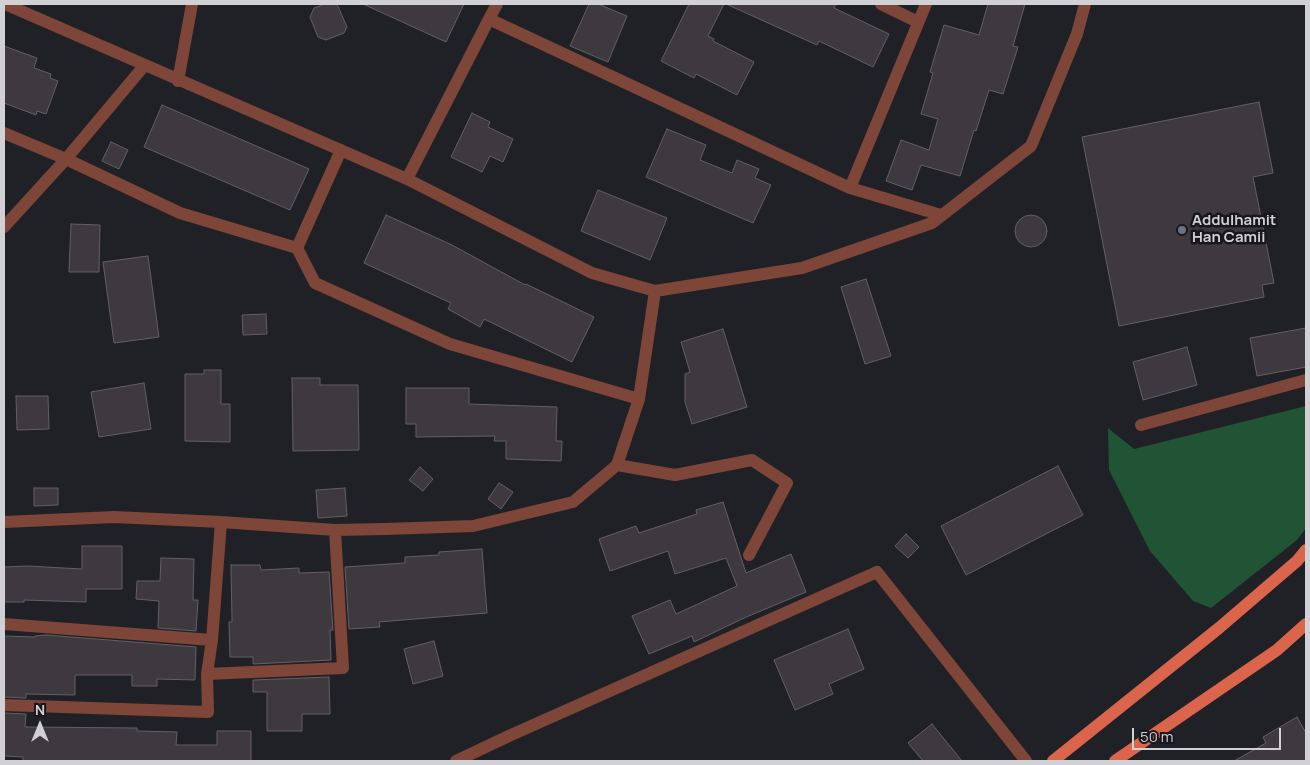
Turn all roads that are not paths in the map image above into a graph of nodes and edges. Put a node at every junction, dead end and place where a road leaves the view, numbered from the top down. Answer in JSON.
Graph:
{"nodes":[{"id":1,"x":5,"y":4,"type":"edge"},
{"id":2,"x":192,"y":4,"type":"edge"},
{"id":3,"x":497,"y":4,"type":"edge"},
{"id":4,"x":881,"y":4,"type":"edge"},
{"id":5,"x":926,"y":4,"type":"edge"},
{"id":6,"x":1085,"y":4,"type":"edge"},
{"id":7,"x":489,"y":19,"type":"junction"},
{"id":8,"x":918,"y":22,"type":"junction"},
{"id":9,"x":144,"y":66,"type":"junction"},
{"id":10,"x":178,"y":81,"type":"junction"},
{"id":11,"x":4,"y":133,"type":"edge"},
{"id":12,"x":341,"y":150,"type":"junction"},
{"id":13,"x":66,"y":159,"type":"junction"},
{"id":14,"x":407,"y":179,"type":"junction"},
{"id":15,"x":850,"y":188,"type":"junction"},
{"id":16,"x":941,"y":215,"type":"junction"},
{"id":17,"x":4,"y":227,"type":"edge"},
{"id":18,"x":297,"y":248,"type":"junction"},
{"id":19,"x":655,"y":291,"type":"junction"},
{"id":20,"x":1306,"y":380,"type":"edge"},
{"id":21,"x":638,"y":399,"type":"junction"},
{"id":22,"x":1141,"y":425,"type":"dead end"},
{"id":23,"x":617,"y":465,"type":"junction"},
{"id":24,"x":4,"y":522,"type":"edge"},
{"id":25,"x":221,"y":522,"type":"junction"},
{"id":26,"x":336,"y":530,"type":"junction"},
{"id":27,"x":1306,"y":550,"type":"edge"},
{"id":28,"x":750,"y":555,"type":"dead end"},
{"id":29,"x":4,"y":624,"type":"edge"},
{"id":30,"x":1306,"y":624,"type":"edge"},
{"id":31,"x":212,"y":640,"type":"junction"},
{"id":32,"x":207,"y":674,"type":"junction"},
{"id":33,"x":4,"y":705,"type":"edge"},
{"id":34,"x":456,"y":761,"type":"edge"},
{"id":35,"x":1026,"y":761,"type":"edge"},
{"id":36,"x":1053,"y":761,"type":"edge"},
{"id":37,"x":1115,"y":761,"type":"edge"}],
"edges":[{"from":1,"to":9,"type":"street"},
{"from":2,"to":10,"type":"street"},
{"from":3,"to":7,"type":"street"},
{"from":4,"to":8,"type":"street"},
{"from":5,"to":8,"type":"street"},
{"from":6,"to":16,"type":"street"},
{"from":7,"to":14,"type":"street"},
{"from":7,"to":15,"type":"street"},
{"from":8,"to":15,"type":"street"},
{"from":9,"to":10,"type":"street"},
{"from":9,"to":13,"type":"street"},
{"from":10,"to":12,"type":"street"},
{"from":11,"to":13,"type":"street"},
{"from":12,"to":14,"type":"street"},
{"from":12,"to":18,"type":"street"},
{"from":13,"to":17,"type":"street"},
{"from":13,"to":18,"type":"street"},
{"from":14,"to":19,"type":"street"},
{"from":15,"to":16,"type":"street"},
{"from":16,"to":19,"type":"street"},
{"from":18,"to":21,"type":"street"},
{"from":19,"to":21,"type":"street"},
{"from":20,"to":22,"type":"street"},
{"from":21,"to":23,"type":"street"},
{"from":23,"to":26,"type":"street"},
{"from":23,"to":28,"type":"street"},
{"from":24,"to":25,"type":"street"},
{"from":25,"to":26,"type":"street"},
{"from":25,"to":31,"type":"street"},
{"from":26,"to":32,"type":"street"},
{"from":27,"to":36,"type":"main road"},
{"from":29,"to":31,"type":"street"},
{"from":30,"to":37,"type":"main road"},
{"from":31,"to":32,"type":"street"},
{"from":32,"to":33,"type":"street"},
{"from":34,"to":35,"type":"street"}]}
